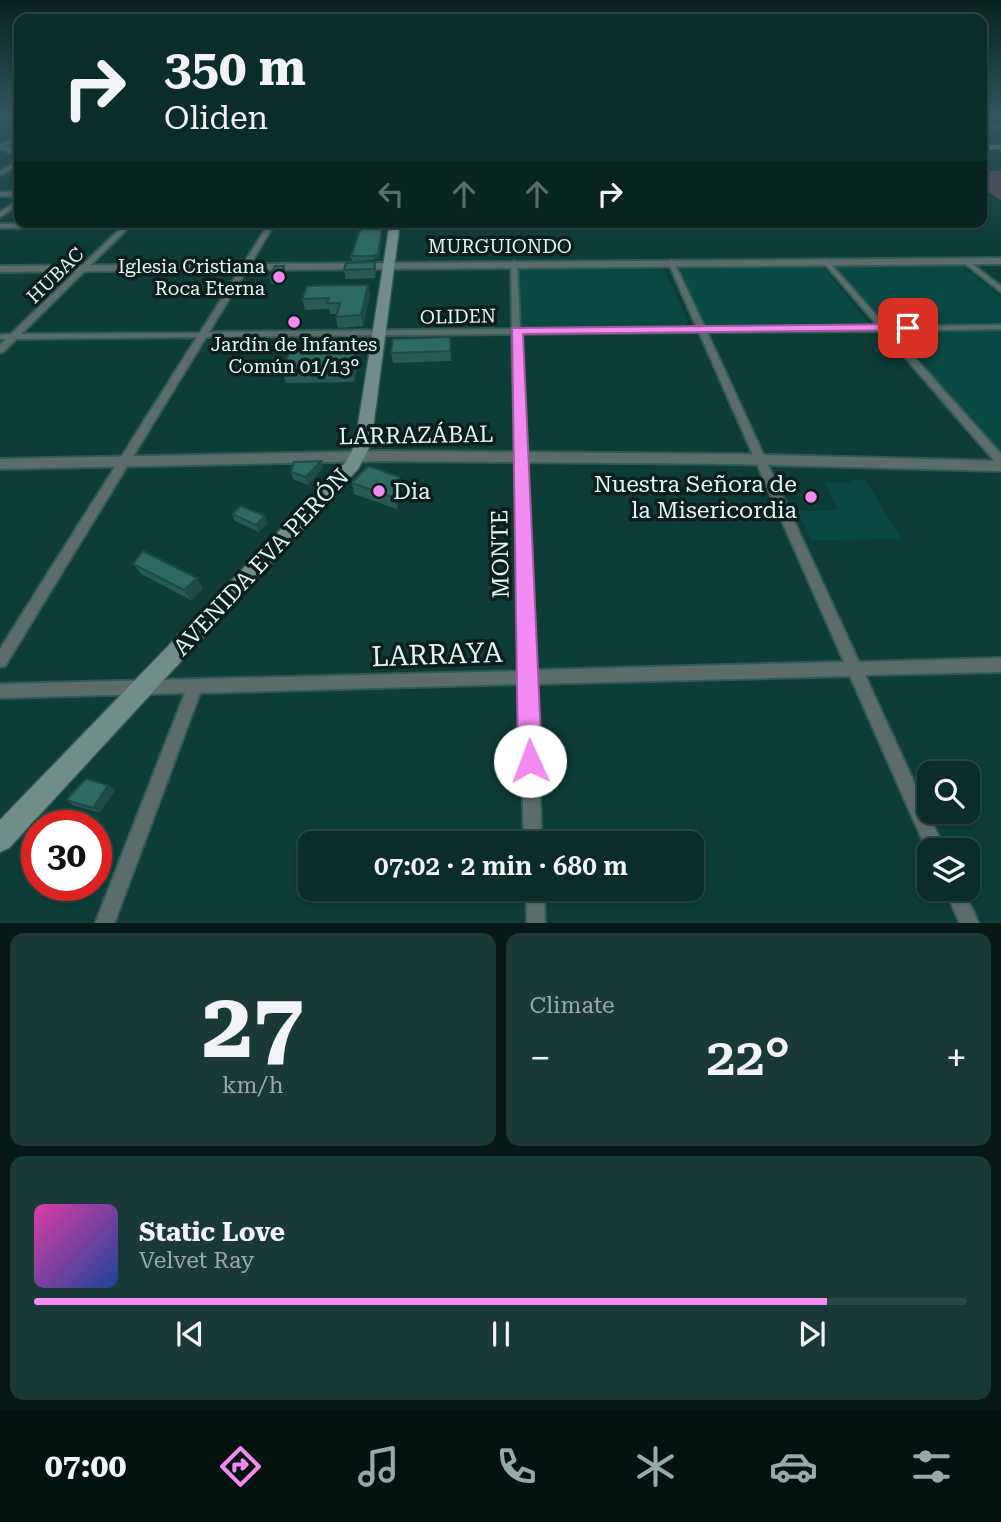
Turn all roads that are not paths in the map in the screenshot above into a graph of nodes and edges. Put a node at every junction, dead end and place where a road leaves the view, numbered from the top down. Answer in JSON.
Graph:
{"nodes":[{"id":1,"x":125,"y":228,"type":"edge"},
{"id":2,"x":269,"y":228,"type":"edge"},
{"id":3,"x":394,"y":228,"type":"edge"},
{"id":4,"x":825,"y":261,"type":"junction"},
{"id":5,"x":965,"y":261,"type":"junction"},
{"id":6,"x":1001,"y":261,"type":"edge"},
{"id":7,"x":670,"y":262,"type":"junction"},
{"id":8,"x":514,"y":263,"type":"junction"},
{"id":9,"x":391,"y":264,"type":"junction"},
{"id":10,"x":245,"y":266,"type":"junction"},
{"id":11,"x":84,"y":268,"type":"junction"},
{"id":12,"x":0,"y":269,"type":"edge"},
{"id":13,"x":1001,"y":290,"type":"edge"},
{"id":14,"x":1001,"y":327,"type":"edge"},
{"id":15,"x":884,"y":328,"type":"junction"},
{"id":16,"x":701,"y":329,"type":"junction"},
{"id":17,"x":516,"y":331,"type":"junction"},
{"id":18,"x":382,"y":333,"type":"junction"},
{"id":19,"x":201,"y":334,"type":"junction"},
{"id":20,"x":0,"y":337,"type":"edge"},
{"id":21,"x":13,"y":337,"type":"junction"},
{"id":22,"x":0,"y":350,"type":"edge"},
{"id":23,"x":522,"y":457,"type":"junction"},
{"id":24,"x":357,"y":458,"type":"junction"},
{"id":25,"x":760,"y":459,"type":"junction"},
{"id":26,"x":124,"y":462,"type":"junction"},
{"id":27,"x":1001,"y":463,"type":"edge"},
{"id":28,"x":0,"y":464,"type":"edge"},
{"id":29,"x":0,"y":661,"type":"edge"},
{"id":30,"x":1001,"y":665,"type":"edge"},
{"id":31,"x":854,"y":669,"type":"junction"},
{"id":32,"x":527,"y":678,"type":"junction"},
{"id":33,"x":194,"y":688,"type":"junction"},
{"id":34,"x":142,"y":689,"type":"junction"},
{"id":35,"x":0,"y":691,"type":"edge"},
{"id":36,"x":533,"y":831,"type":"edge"},
{"id":37,"x":931,"y":838,"type":"edge"},
{"id":38,"x":0,"y":839,"type":"edge"},
{"id":39,"x":535,"y":901,"type":"edge"},
{"id":40,"x":960,"y":901,"type":"edge"},
{"id":41,"x":104,"y":923,"type":"edge"},
{"id":42,"x":536,"y":923,"type":"edge"},
{"id":43,"x":970,"y":923,"type":"edge"}],
"edges":[{"from":1,"to":11,"type":"street","name":"HUBAC"},
{"from":2,"to":10,"type":"street"},
{"from":3,"to":9,"type":"main road","name":"AVENIDA EVA PERÓN"},
{"from":4,"to":5,"type":"street","name":"MURGUIONDO"},
{"from":4,"to":7,"type":"street","name":"MURGUIONDO"},
{"from":4,"to":15,"type":"street"},
{"from":5,"to":6,"type":"street","name":"MURGUIONDO"},
{"from":5,"to":13,"type":"street"},
{"from":7,"to":8,"type":"street","name":"MURGUIONDO"},
{"from":7,"to":16,"type":"street"},
{"from":8,"to":9,"type":"street","name":"MURGUIONDO"},
{"from":8,"to":17,"type":"street","name":"MONTE"},
{"from":9,"to":10,"type":"street","name":"MURGUIONDO"},
{"from":9,"to":18,"type":"main road","name":"AVENIDA EVA PERÓN"},
{"from":10,"to":11,"type":"street","name":"MURGUIONDO"},
{"from":10,"to":19,"type":"street"},
{"from":11,"to":12,"type":"street","name":"MURGUIONDO"},
{"from":11,"to":21,"type":"street","name":"HUBAC"},
{"from":14,"to":15,"type":"street","name":"OLIDEN"},
{"from":15,"to":16,"type":"street","name":"OLIDEN"},
{"from":15,"to":27,"type":"street"},
{"from":16,"to":17,"type":"street","name":"OLIDEN"},
{"from":16,"to":25,"type":"street"},
{"from":17,"to":18,"type":"street","name":"OLIDEN"},
{"from":17,"to":23,"type":"street","name":"MONTE"},
{"from":18,"to":19,"type":"street","name":"OLIDEN"},
{"from":18,"to":24,"type":"main road","name":"AVENIDA EVA PERÓN"},
{"from":19,"to":21,"type":"street","name":"OLIDEN"},
{"from":19,"to":26,"type":"street"},
{"from":20,"to":21,"type":"street","name":"OLIDEN"},
{"from":21,"to":22,"type":"street","name":"HUBAC"},
{"from":23,"to":24,"type":"street","name":"LARRAZÁBAL"},
{"from":23,"to":25,"type":"street","name":"LARRAZÁBAL"},
{"from":23,"to":32,"type":"street","name":"MONTE"},
{"from":24,"to":26,"type":"street","name":"LARRAZÁBAL"},
{"from":24,"to":34,"type":"main road","name":"AVENIDA EVA PERÓN"},
{"from":25,"to":27,"type":"street","name":"LARRAZÁBAL"},
{"from":25,"to":31,"type":"street"},
{"from":26,"to":28,"type":"street","name":"LARRAZÁBAL"},
{"from":26,"to":29,"type":"street"},
{"from":30,"to":31,"type":"street","name":"LARRAYA"},
{"from":31,"to":32,"type":"street","name":"LARRAYA"},
{"from":31,"to":37,"type":"street"},
{"from":32,"to":33,"type":"street","name":"LARRAYA"},
{"from":32,"to":36,"type":"street","name":"MONTE"},
{"from":33,"to":34,"type":"street","name":"LARRAYA"},
{"from":33,"to":41,"type":"street"},
{"from":34,"to":35,"type":"street","name":"LARRAYA"},
{"from":34,"to":38,"type":"main road","name":"AVENIDA EVA PERÓN"},
{"from":39,"to":42,"type":"street"},
{"from":40,"to":43,"type":"street"}]}
